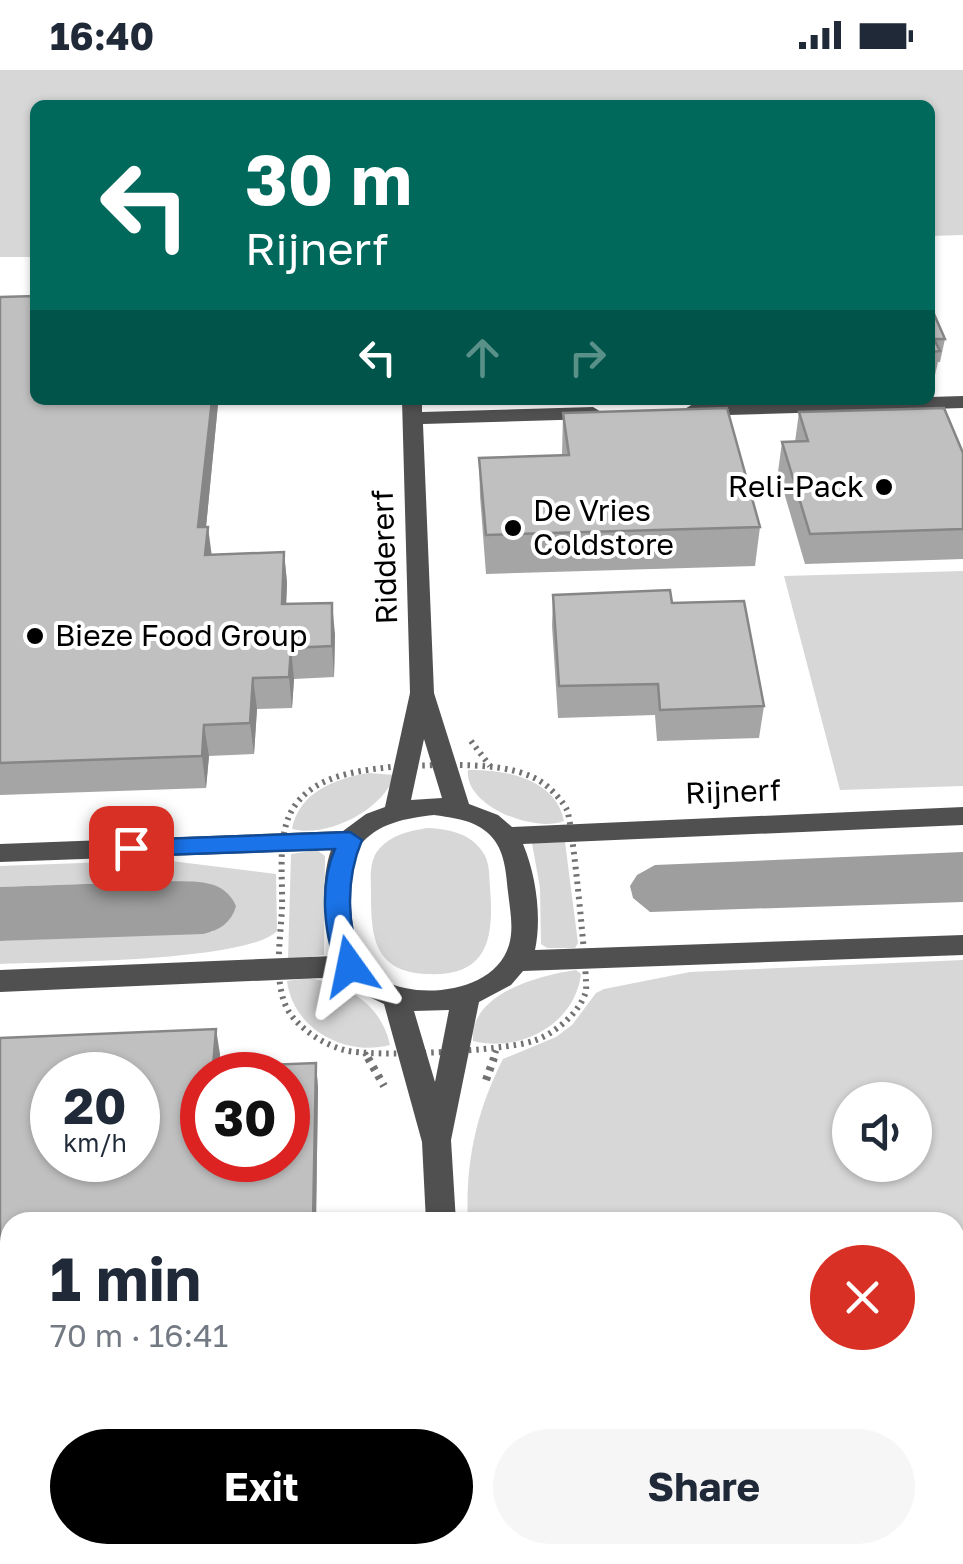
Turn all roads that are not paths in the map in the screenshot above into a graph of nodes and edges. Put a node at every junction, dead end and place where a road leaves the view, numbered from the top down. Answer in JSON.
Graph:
{"nodes":[{"id":1,"x":963,"y":402,"type":"edge"},
{"id":2,"x":935,"y":403,"type":"edge"},
{"id":3,"x":865,"y":405,"type":"edge"},
{"id":4,"x":413,"y":409,"type":"edge"},
{"id":5,"x":668,"y":411,"type":"edge"},
{"id":6,"x":610,"y":412,"type":"edge"},
{"id":7,"x":422,"y":693,"type":"junction"},
{"id":8,"x":458,"y":809,"type":"junction"},
{"id":9,"x":397,"y":810,"type":"junction"},
{"id":10,"x":963,"y":816,"type":"edge"},
{"id":11,"x":505,"y":836,"type":"junction"},
{"id":12,"x":350,"y":840,"type":"junction"},
{"id":13,"x":0,"y":853,"type":"edge"},
{"id":14,"x":963,"y":945,"type":"edge"},
{"id":15,"x":517,"y":961,"type":"junction"},
{"id":16,"x":350,"y":966,"type":"junction"},
{"id":17,"x":0,"y":981,"type":"edge"},
{"id":18,"x":396,"y":996,"type":"junction"},
{"id":19,"x":466,"y":996,"type":"junction"},
{"id":20,"x":437,"y":1142,"type":"junction"},
{"id":21,"x":440,"y":1212,"type":"edge"}],
"edges":[{"from":1,"to":2,"type":"street"},
{"from":3,"to":5,"type":"street"},
{"from":4,"to":6,"type":"street","name":"Riddererf"},
{"from":4,"to":7,"type":"street","name":"Riddererf"},
{"from":7,"to":8,"type":"street","name":"Riddererf"},
{"from":7,"to":9,"type":"street","name":"Riddererf"},
{"from":8,"to":9,"type":"street"},
{"from":8,"to":11,"type":"street"},
{"from":9,"to":12,"type":"street"},
{"from":10,"to":11,"type":"street","name":"Rijnerf"},
{"from":11,"to":15,"type":"street"},
{"from":12,"to":13,"type":"street"},
{"from":12,"to":16,"type":"street"},
{"from":14,"to":15,"type":"street"},
{"from":15,"to":19,"type":"street"},
{"from":16,"to":17,"type":"street"},
{"from":16,"to":18,"type":"street"},
{"from":18,"to":19,"type":"street"},
{"from":18,"to":20,"type":"street"},
{"from":19,"to":20,"type":"street"},
{"from":20,"to":21,"type":"street"}]}
